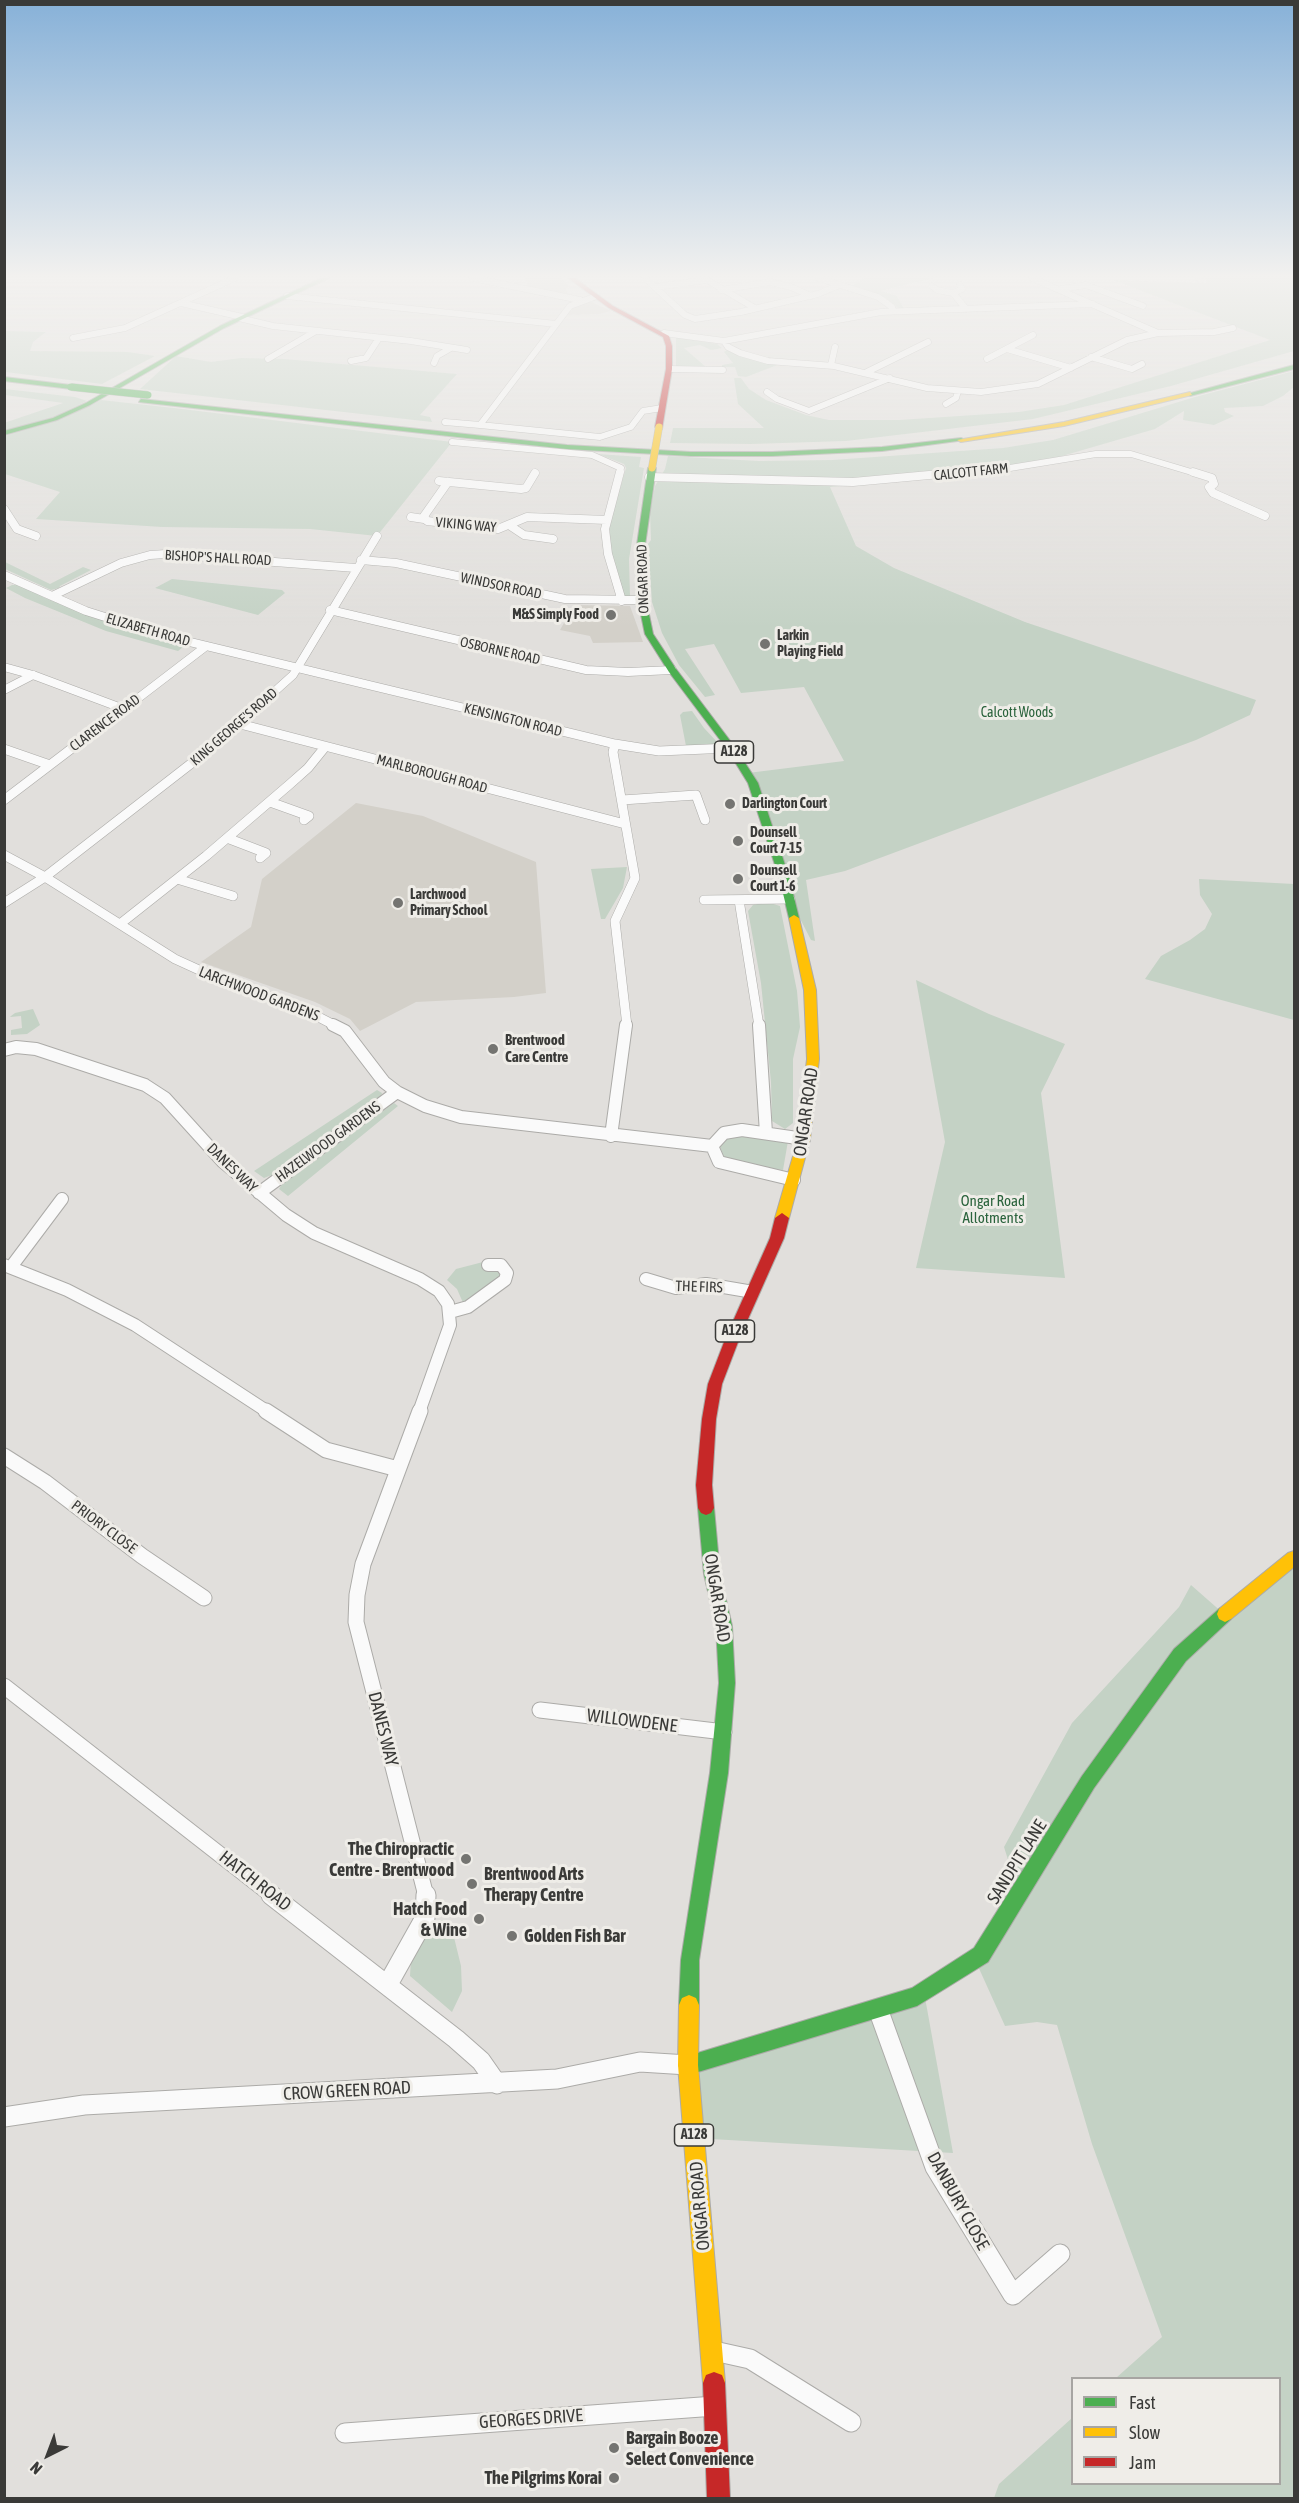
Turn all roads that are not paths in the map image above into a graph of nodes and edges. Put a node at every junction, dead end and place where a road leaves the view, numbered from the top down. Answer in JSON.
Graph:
{"nodes":[{"id":1,"x":104,"y":395,"type":"edge"},
{"id":2,"x":117,"y":395,"type":"edge"},
{"id":3,"x":503,"y":395,"type":"edge"},
{"id":4,"x":664,"y":395,"type":"edge"},
{"id":5,"x":771,"y":395,"type":"edge"},
{"id":6,"x":848,"y":395,"type":"edge"},
{"id":7,"x":957,"y":395,"type":"edge"},
{"id":8,"x":1154,"y":395,"type":"edge"},
{"id":9,"x":1187,"y":395,"type":"edge"},
{"id":10,"x":144,"y":398,"type":"junction"},
{"id":11,"x":946,"y":404,"type":"dead end"},
{"id":12,"x":662,"y":408,"type":"junction"},
{"id":13,"x":445,"y":422,"type":"dead end"},
{"id":14,"x":480,"y":425,"type":"junction"},
{"id":15,"x":4,"y":433,"type":"edge"},
{"id":16,"x":452,"y":442,"type":"dead end"},
{"id":17,"x":651,"y":472,"type":"junction"},
{"id":18,"x":535,"y":473,"type":"dead end"},
{"id":19,"x":438,"y":481,"type":"dead end"},
{"id":20,"x":448,"y":482,"type":"junction"},
{"id":21,"x":4,"y":509,"type":"edge"},
{"id":22,"x":1265,"y":516,"type":"dead end"},
{"id":23,"x":411,"y":518,"type":"dead end"},
{"id":24,"x":424,"y":519,"type":"junction"},
{"id":25,"x":607,"y":520,"type":"junction"},
{"id":26,"x":509,"y":525,"type":"junction"},
{"id":27,"x":36,"y":536,"type":"dead end"},
{"id":28,"x":377,"y":536,"type":"dead end"},
{"id":29,"x":553,"y":539,"type":"dead end"},
{"id":30,"x":358,"y":564,"type":"junction"},
{"id":31,"x":4,"y":575,"type":"edge"},
{"id":32,"x":19,"y":582,"type":"junction"},
{"id":33,"x":8,"y":587,"type":"dead end"},
{"id":34,"x":52,"y":596,"type":"junction"},
{"id":35,"x":642,"y":600,"type":"junction"},
{"id":36,"x":622,"y":601,"type":"junction"},
{"id":37,"x":330,"y":610,"type":"junction"},
{"id":38,"x":205,"y":646,"type":"junction"},
{"id":39,"x":297,"y":666,"type":"junction"},
{"id":40,"x":4,"y":667,"type":"edge"},
{"id":41,"x":672,"y":670,"type":"junction"},
{"id":42,"x":33,"y":675,"type":"junction"},
{"id":43,"x":4,"y":690,"type":"edge"},
{"id":44,"x":124,"y":709,"type":"junction"},
{"id":45,"x":240,"y":724,"type":"junction"},
{"id":46,"x":615,"y":744,"type":"junction"},
{"id":47,"x":325,"y":747,"type":"junction"},
{"id":48,"x":731,"y":748,"type":"junction"},
{"id":49,"x":4,"y":749,"type":"edge"},
{"id":50,"x":50,"y":765,"type":"junction"},
{"id":51,"x":4,"y":800,"type":"edge"},
{"id":52,"x":622,"y":800,"type":"junction"},
{"id":53,"x":270,"y":802,"type":"junction"},
{"id":54,"x":304,"y":820,"type":"dead end"},
{"id":55,"x":705,"y":820,"type":"dead end"},
{"id":56,"x":625,"y":824,"type":"junction"},
{"id":57,"x":227,"y":838,"type":"junction"},
{"id":58,"x":6,"y":857,"type":"edge"},
{"id":59,"x":260,"y":858,"type":"dead end"},
{"id":60,"x":45,"y":877,"type":"junction"},
{"id":61,"x":177,"y":879,"type":"junction"},
{"id":62,"x":233,"y":896,"type":"dead end"},
{"id":63,"x":790,"y":899,"type":"junction"},
{"id":64,"x":704,"y":900,"type":"dead end"},
{"id":65,"x":739,"y":900,"type":"junction"},
{"id":66,"x":4,"y":903,"type":"edge"},
{"id":67,"x":120,"y":924,"type":"junction"},
{"id":68,"x":4,"y":1050,"type":"edge"},
{"id":69,"x":397,"y":1092,"type":"junction"},
{"id":70,"x":766,"y":1132,"type":"junction"},
{"id":71,"x":611,"y":1136,"type":"junction"},
{"id":72,"x":804,"y":1139,"type":"junction"},
{"id":73,"x":712,"y":1146,"type":"junction"},
{"id":74,"x":794,"y":1180,"type":"junction"},
{"id":75,"x":259,"y":1193,"type":"junction"},
{"id":76,"x":62,"y":1199,"type":"dead end"},
{"id":77,"x":488,"y":1265,"type":"dead end"},
{"id":78,"x":8,"y":1266,"type":"edge"},
{"id":79,"x":646,"y":1279,"type":"dead end"},
{"id":80,"x":753,"y":1292,"type":"junction"},
{"id":81,"x":450,"y":1312,"type":"junction"},
{"id":82,"x":4,"y":1456,"type":"edge"},
{"id":83,"x":398,"y":1469,"type":"junction"},
{"id":84,"x":1294,"y":1558,"type":"edge"},
{"id":85,"x":204,"y":1598,"type":"dead end"},
{"id":86,"x":4,"y":1686,"type":"edge"},
{"id":87,"x":540,"y":1710,"type":"dead end"},
{"id":88,"x":724,"y":1732,"type":"junction"},
{"id":89,"x":388,"y":1984,"type":"junction"},
{"id":90,"x":878,"y":2009,"type":"junction"},
{"id":91,"x":688,"y":2066,"type":"junction"},
{"id":92,"x":497,"y":2084,"type":"junction"},
{"id":93,"x":4,"y":2117,"type":"edge"},
{"id":94,"x":1060,"y":2254,"type":"dead end"},
{"id":95,"x":713,"y":2350,"type":"junction"},
{"id":96,"x":716,"y":2406,"type":"junction"},
{"id":97,"x":850,"y":2422,"type":"dead end"},
{"id":98,"x":345,"y":2433,"type":"dead end"},
{"id":99,"x":718,"y":2499,"type":"edge"}],
"edges":[{"from":1,"to":15,"type":"main road"},
{"from":2,"to":10,"type":"main road"},
{"from":3,"to":14,"type":"street"},
{"from":4,"to":12,"type":"main road","name":"ONGAR ROAD","number":"A128"},
{"from":5,"to":6,"type":"street"},
{"from":7,"to":11,"type":"street"},
{"from":8,"to":10,"type":"main road"},
{"from":9,"to":10,"type":"main road"},
{"from":12,"to":14,"type":"street"},
{"from":12,"to":17,"type":"main road","name":"ONGAR ROAD","number":"A128","bridge":true},
{"from":13,"to":14,"type":"street"},
{"from":16,"to":25,"type":"street","name":"ONGAR ROAD"},
{"from":17,"to":22,"type":"street","name":"CALCOTT FARM"},
{"from":17,"to":35,"type":"main road","name":"ONGAR ROAD","number":"A128"},
{"from":18,"to":20,"type":"street"},
{"from":19,"to":20,"type":"street"},
{"from":20,"to":24,"type":"street","name":"VIKING WAY"},
{"from":21,"to":27,"type":"street"},
{"from":23,"to":24,"type":"street","name":"VIKING WAY"},
{"from":24,"to":26,"type":"street","name":"VIKING WAY"},
{"from":25,"to":26,"type":"street","name":"VIKING WAY"},
{"from":25,"to":36,"type":"street","name":"ONGAR ROAD"},
{"from":26,"to":29,"type":"street","name":"VIKING WAY"},
{"from":28,"to":30,"type":"street","name":"KING GEORGE'S ROAD"},
{"from":30,"to":34,"type":"street","name":"BISHOP'S HALL ROAD"},
{"from":30,"to":36,"type":"street","name":"WINDSOR ROAD"},
{"from":30,"to":37,"type":"street","name":"KING GEORGE'S ROAD"},
{"from":31,"to":32,"type":"street","name":"ELIZABETH ROAD"},
{"from":32,"to":33,"type":"street"},
{"from":32,"to":34,"type":"street","name":"ELIZABETH ROAD"},
{"from":34,"to":38,"type":"street","name":"ELIZABETH ROAD"},
{"from":35,"to":36,"type":"street","name":"WINDSOR ROAD"},
{"from":35,"to":41,"type":"main road","name":"ONGAR ROAD","number":"A128"},
{"from":37,"to":39,"type":"street","name":"KING GEORGE'S ROAD"},
{"from":37,"to":41,"type":"street","name":"OSBORNE ROAD"},
{"from":38,"to":39,"type":"street","name":"ELIZABETH ROAD"},
{"from":38,"to":44,"type":"street","name":"CLARENCE ROAD"},
{"from":39,"to":45,"type":"street","name":"KING GEORGE'S ROAD"},
{"from":39,"to":46,"type":"street","name":"KENSINGTON ROAD"},
{"from":40,"to":42,"type":"street"},
{"from":41,"to":48,"type":"main road","name":"ONGAR ROAD","number":"A128"},
{"from":42,"to":43,"type":"street"},
{"from":42,"to":44,"type":"street"},
{"from":44,"to":50,"type":"street","name":"CLARENCE ROAD"},
{"from":45,"to":47,"type":"street","name":"MARLBOROUGH ROAD"},
{"from":45,"to":60,"type":"street","name":"KING GEORGE'S ROAD"},
{"from":46,"to":48,"type":"street","name":"KENSINGTON ROAD"},
{"from":46,"to":52,"type":"street"},
{"from":47,"to":53,"type":"street"},
{"from":47,"to":56,"type":"street","name":"MARLBOROUGH ROAD"},
{"from":48,"to":63,"type":"main road","name":"ONGAR ROAD","number":"A128"},
{"from":49,"to":50,"type":"street"},
{"from":50,"to":51,"type":"street","name":"CLARENCE ROAD"},
{"from":52,"to":55,"type":"street"},
{"from":52,"to":56,"type":"street"},
{"from":53,"to":54,"type":"street"},
{"from":53,"to":57,"type":"street"},
{"from":56,"to":71,"type":"street"},
{"from":57,"to":59,"type":"street"},
{"from":57,"to":61,"type":"street"},
{"from":58,"to":60,"type":"street","name":"LARCHWOOD GARDENS"},
{"from":60,"to":66,"type":"street","name":"KING GEORGE'S ROAD"},
{"from":60,"to":67,"type":"street","name":"LARCHWOOD GARDENS"},
{"from":61,"to":62,"type":"street"},
{"from":61,"to":67,"type":"street"},
{"from":63,"to":65,"type":"street"},
{"from":63,"to":72,"type":"main road","name":"ONGAR ROAD","number":"A128"},
{"from":64,"to":65,"type":"street"},
{"from":65,"to":70,"type":"street"},
{"from":67,"to":69,"type":"street","name":"LARCHWOOD GARDENS"},
{"from":68,"to":75,"type":"street","name":"DANES WAY"},
{"from":69,"to":71,"type":"street","name":"LARCHWOOD GARDENS"},
{"from":69,"to":75,"type":"street","name":"HAZELWOOD GARDENS"},
{"from":70,"to":72,"type":"street"},
{"from":70,"to":73,"type":"street"},
{"from":71,"to":73,"type":"street","name":"LARCHWOOD GARDENS"},
{"from":72,"to":74,"type":"main road","name":"ONGAR ROAD","number":"A128"},
{"from":73,"to":74,"type":"street"},
{"from":74,"to":80,"type":"main road","name":"ONGAR ROAD","number":"A128"},
{"from":75,"to":81,"type":"street","name":"DANES WAY"},
{"from":76,"to":78,"type":"street"},
{"from":77,"to":81,"type":"street"},
{"from":78,"to":83,"type":"street"},
{"from":79,"to":80,"type":"street","name":"THE FIRS"},
{"from":80,"to":88,"type":"main road","name":"ONGAR ROAD","number":"A128"},
{"from":81,"to":83,"type":"street","name":"DANES WAY"},
{"from":82,"to":85,"type":"street","name":"PRIORY CLOSE"},
{"from":83,"to":89,"type":"street","name":"DANES WAY"},
{"from":84,"to":90,"type":"main road","name":"SANDPIT LANE"},
{"from":86,"to":89,"type":"street","name":"HATCH ROAD"},
{"from":87,"to":88,"type":"street","name":"WILLOWDENE"},
{"from":88,"to":91,"type":"main road","name":"ONGAR ROAD","number":"A128"},
{"from":89,"to":92,"type":"street","name":"HATCH ROAD"},
{"from":90,"to":91,"type":"main road","name":"SANDPIT LANE"},
{"from":90,"to":94,"type":"street","name":"DANBURY CLOSE"},
{"from":91,"to":92,"type":"street","name":"CROW GREEN ROAD"},
{"from":91,"to":95,"type":"main road","name":"ONGAR ROAD","number":"A128"},
{"from":92,"to":93,"type":"street","name":"CROW GREEN ROAD"},
{"from":95,"to":96,"type":"main road","name":"ONGAR ROAD","number":"A128"},
{"from":95,"to":97,"type":"street"},
{"from":96,"to":98,"type":"street","name":"GEORGES DRIVE"},
{"from":96,"to":99,"type":"main road","name":"ONGAR ROAD","number":"A128"}]}
